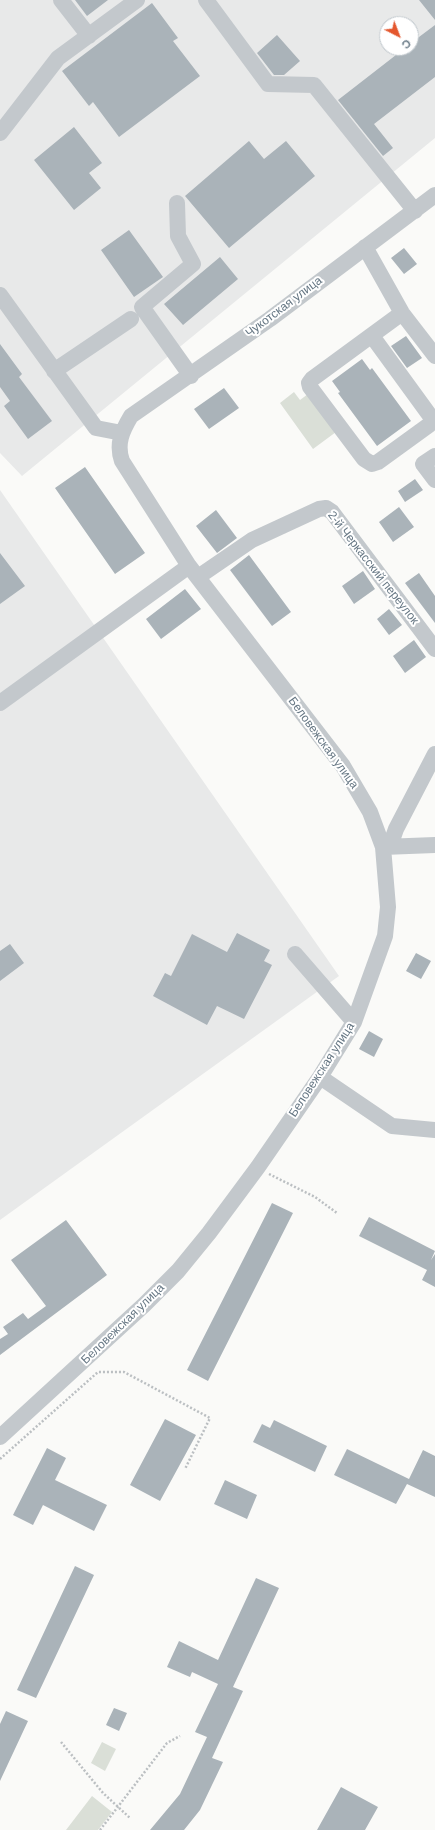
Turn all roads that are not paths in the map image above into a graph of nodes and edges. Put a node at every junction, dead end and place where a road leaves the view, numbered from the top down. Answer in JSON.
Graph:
{"nodes":[{"id":1,"x":61,"y":0,"type":"edge"},
{"id":2,"x":137,"y":0,"type":"edge"},
{"id":3,"x":206,"y":0,"type":"edge"},
{"id":4,"x":89,"y":36,"type":"junction"},
{"id":5,"x":0,"y":133,"type":"edge"},
{"id":6,"x":435,"y":195,"type":"edge"},
{"id":7,"x":177,"y":203,"type":"dead end"},
{"id":8,"x":415,"y":211,"type":"junction"},
{"id":9,"x":365,"y":247,"type":"junction"},
{"id":10,"x":0,"y":295,"type":"edge"},
{"id":11,"x":402,"y":313,"type":"junction"},
{"id":12,"x":131,"y":319,"type":"dead end"},
{"id":13,"x":372,"y":336,"type":"junction"},
{"id":14,"x":435,"y":356,"type":"edge"},
{"id":15,"x":54,"y":371,"type":"junction"},
{"id":16,"x":191,"y":376,"type":"junction"},
{"id":17,"x":131,"y":416,"type":"joint"},
{"id":18,"x":122,"y":434,"type":"junction"},
{"id":19,"x":435,"y":456,"type":"edge"},
{"id":20,"x":435,"y":480,"type":"edge"},
{"id":21,"x":193,"y":572,"type":"junction"},
{"id":22,"x":435,"y":649,"type":"edge"},
{"id":23,"x":0,"y":703,"type":"edge"},
{"id":24,"x":435,"y":754,"type":"edge"},
{"id":25,"x":435,"y":845,"type":"edge"},
{"id":26,"x":386,"y":847,"type":"junction"},
{"id":27,"x":295,"y":954,"type":"dead end"},
{"id":28,"x":354,"y":1022,"type":"junction"},
{"id":29,"x":320,"y":1077,"type":"junction"},
{"id":30,"x":435,"y":1130,"type":"edge"},
{"id":31,"x":0,"y":1437,"type":"edge"}],
"edges":[{"from":1,"to":4,"type":"street"},
{"from":2,"to":4,"type":"street"},
{"from":3,"to":8,"type":"street"},
{"from":4,"to":5,"type":"street"},
{"from":6,"to":8,"type":"street","name":"Чукотская улица"},
{"from":7,"to":16,"type":"street"},
{"from":8,"to":9,"type":"street","name":"Чукотская улица"},
{"from":9,"to":11,"type":"street"},
{"from":9,"to":16,"type":"street","name":"Чукотская улица"},
{"from":10,"to":15,"type":"street"},
{"from":11,"to":13,"type":"street"},
{"from":11,"to":14,"type":"street"},
{"from":12,"to":15,"type":"street"},
{"from":13,"to":13,"type":"street"},
{"from":15,"to":18,"type":"street"},
{"from":16,"to":17,"type":"street","name":"Чукотская улица"},
{"from":17,"to":18,"type":"street","name":"Беловежская улица"},
{"from":18,"to":21,"type":"street","name":"Беловежская улица"},
{"from":19,"to":20,"type":"street"},
{"from":21,"to":22,"type":"street","name":"2-й Черкасский переулок"},
{"from":21,"to":23,"type":"street"},
{"from":21,"to":26,"type":"street","name":"Беловежская улица"},
{"from":24,"to":26,"type":"street"},
{"from":25,"to":26,"type":"street"},
{"from":26,"to":28,"type":"street","name":"Беловежская улица"},
{"from":27,"to":28,"type":"street"},
{"from":28,"to":29,"type":"street","name":"Беловежская улица"},
{"from":29,"to":30,"type":"street"},
{"from":29,"to":31,"type":"street","name":"Беловежская улица"}]}
